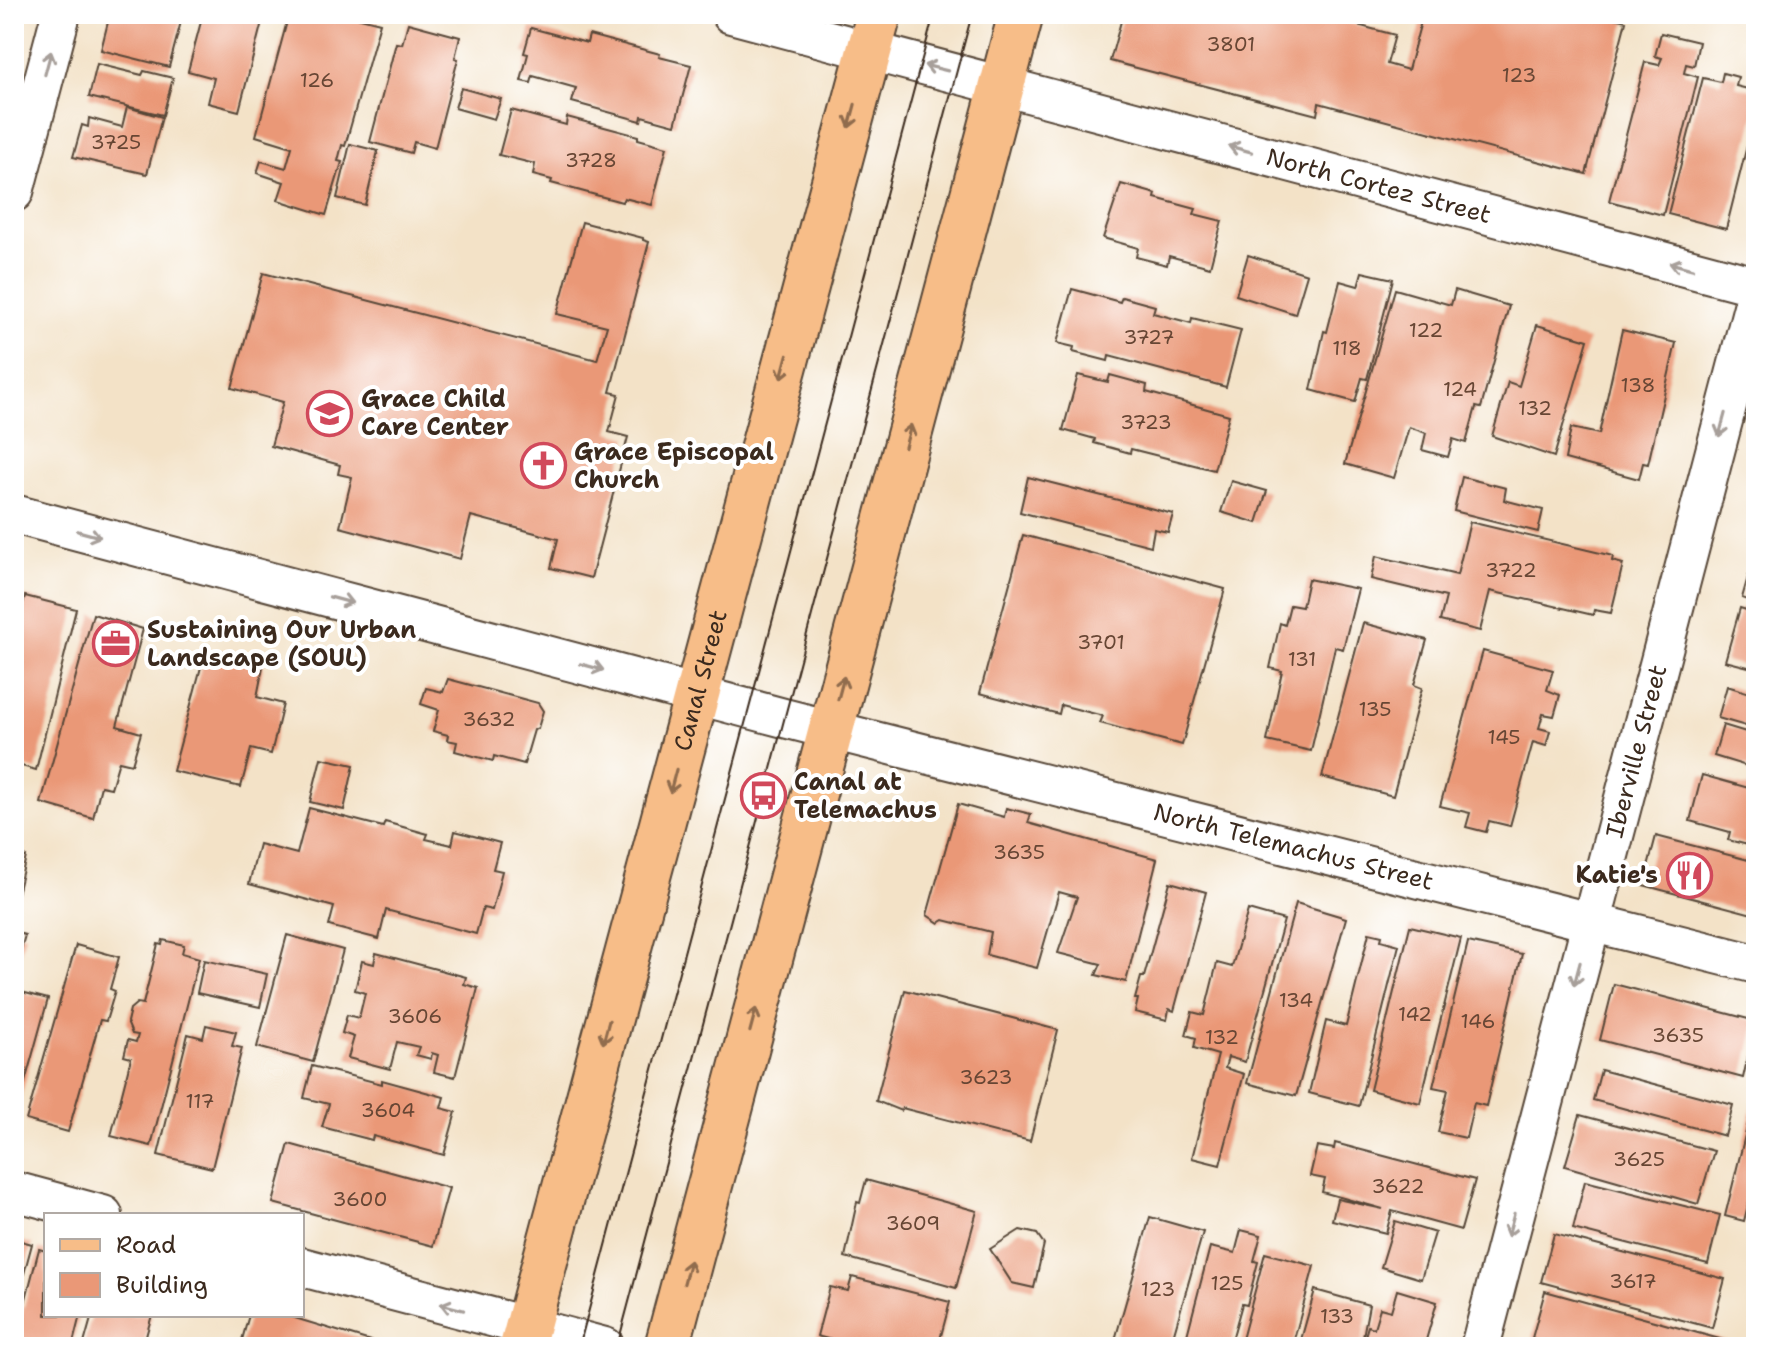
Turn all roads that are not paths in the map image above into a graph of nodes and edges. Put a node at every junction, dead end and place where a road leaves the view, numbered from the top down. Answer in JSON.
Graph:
{"nodes":[{"id":1,"x":61,"y":14,"type":"edge"},
{"id":2,"x":731,"y":14,"type":"edge"},
{"id":3,"x":1021,"y":14,"type":"edge"},
{"id":4,"x":875,"y":32,"type":"edge"},
{"id":5,"x":1002,"y":85,"type":"junction"},
{"id":6,"x":14,"y":192,"type":"edge"},
{"id":7,"x":1756,"y":286,"type":"edge"},
{"id":8,"x":1756,"y":295,"type":"edge"},
{"id":9,"x":14,"y":514,"type":"edge"},
{"id":10,"x":696,"y":695,"type":"junction"},
{"id":11,"x":830,"y":729,"type":"junction"},
{"id":12,"x":1591,"y":920,"type":"junction"},
{"id":13,"x":1756,"y":964,"type":"edge"},
{"id":14,"x":14,"y":1191,"type":"edge"},
{"id":15,"x":96,"y":1213,"type":"edge"},
{"id":16,"x":304,"y":1268,"type":"edge"},
{"id":17,"x":525,"y":1337,"type":"edge"},
{"id":18,"x":605,"y":1347,"type":"edge"},
{"id":19,"x":667,"y":1347,"type":"edge"},
{"id":20,"x":1480,"y":1347,"type":"edge"}],
"edges":[{"from":6,"to":1,"type":"street","one_way":true},
{"from":2,"to":4,"type":"street","name":"North Cortez Street"},
{"from":3,"to":5,"type":"main road"},
{"from":5,"to":4,"type":"street","name":"North Cortez Street","one_way":true},
{"from":4,"to":10,"type":"main road","name":"Canal Street","one_way":true},
{"from":7,"to":5,"type":"street","name":"North Cortez Street","one_way":true},
{"from":11,"to":5,"type":"main road","one_way":true},
{"from":8,"to":12,"type":"street","name":"Iberville Street","one_way":true},
{"from":9,"to":10,"type":"street","name":"North Telemachus Street","one_way":true},
{"from":10,"to":11,"type":"street","name":"North Telemachus Street"},
{"from":10,"to":17,"type":"main road","name":"Canal Street","one_way":true},
{"from":11,"to":12,"type":"street","name":"North Telemachus Street"},
{"from":19,"to":11,"type":"main road","one_way":true},
{"from":12,"to":13,"type":"street","name":"North Telemachus Street"},
{"from":12,"to":20,"type":"street","name":"Iberville Street","one_way":true},
{"from":14,"to":15,"type":"street"},
{"from":17,"to":16,"type":"street","one_way":true},
{"from":17,"to":18,"type":"street"}]}
